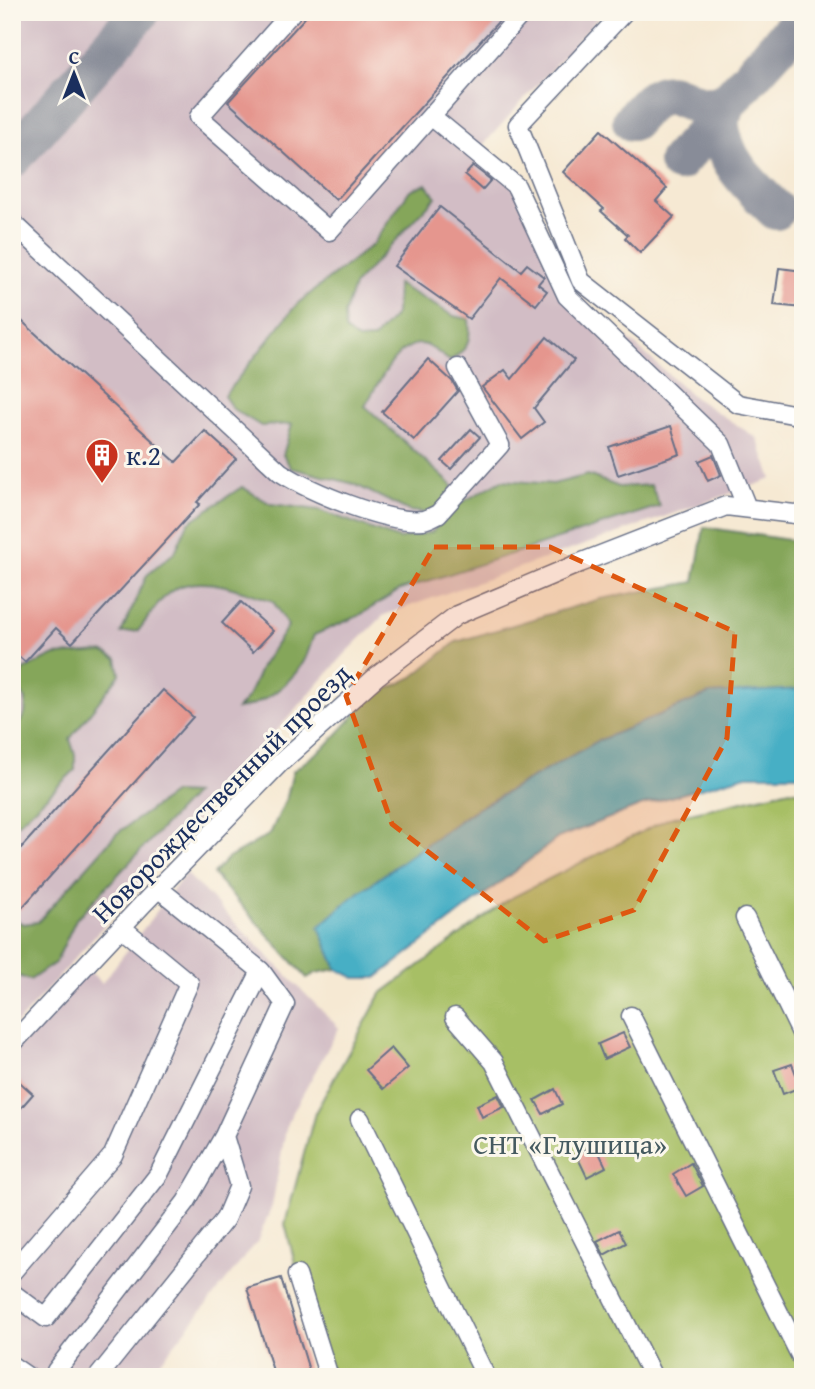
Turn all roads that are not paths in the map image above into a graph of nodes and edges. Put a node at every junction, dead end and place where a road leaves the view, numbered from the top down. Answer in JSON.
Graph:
{"nodes":[{"id":1,"x":292,"y":12,"type":"edge"},
{"id":2,"x":523,"y":12,"type":"edge"},
{"id":3,"x":624,"y":12,"type":"edge"},
{"id":4,"x":431,"y":116,"type":"junction"},
{"id":5,"x":12,"y":222,"type":"edge"},
{"id":6,"x":458,"y":368,"type":"dead end"},
{"id":7,"x":803,"y":416,"type":"edge"},
{"id":8,"x":747,"y":508,"type":"junction"},
{"id":9,"x":803,"y":515,"type":"edge"},
{"id":10,"x":158,"y":888,"type":"junction"},
{"id":11,"x":745,"y":918,"type":"dead end"},
{"id":12,"x":121,"y":927,"type":"junction"},
{"id":13,"x":102,"y":948,"type":"junction"},
{"id":14,"x":261,"y":971,"type":"junction"},
{"id":15,"x":95,"y":976,"type":"dead end"},
{"id":16,"x":631,"y":1016,"type":"dead end"},
{"id":17,"x":455,"y":1017,"type":"dead end"},
{"id":18,"x":803,"y":1037,"type":"edge"},
{"id":19,"x":12,"y":1044,"type":"edge"},
{"id":20,"x":360,"y":1119,"type":"dead end"},
{"id":21,"x":223,"y":1136,"type":"junction"},
{"id":22,"x":12,"y":1272,"type":"edge"},
{"id":23,"x":297,"y":1275,"type":"dead end"},
{"id":24,"x":12,"y":1293,"type":"edge"},
{"id":25,"x":803,"y":1361,"type":"edge"},
{"id":26,"x":12,"y":1366,"type":"edge"},
{"id":27,"x":56,"y":1371,"type":"dead end"},
{"id":28,"x":28,"y":1377,"type":"edge"},
{"id":29,"x":98,"y":1377,"type":"edge"},
{"id":30,"x":329,"y":1377,"type":"edge"},
{"id":31,"x":485,"y":1377,"type":"edge"},
{"id":32,"x":653,"y":1377,"type":"edge"}],
"edges":[{"from":1,"to":4,"type":"street"},
{"from":2,"to":4,"type":"street"},
{"from":3,"to":7,"type":"street"},
{"from":4,"to":8,"type":"street"},
{"from":5,"to":6,"type":"street"},
{"from":8,"to":9,"type":"street","name":"Новорождественный проезд"},
{"from":8,"to":10,"type":"street","name":"Новорождественный проезд"},
{"from":10,"to":12,"type":"street","name":"Новорождественный проезд"},
{"from":10,"to":14,"type":"street"},
{"from":11,"to":18,"type":"street"},
{"from":12,"to":13,"type":"street","name":"Новорождественный проезд"},
{"from":12,"to":22,"type":"street"},
{"from":13,"to":15,"type":"street"},
{"from":13,"to":19,"type":"street","name":"Новорождественный проезд"},
{"from":14,"to":21,"type":"street"},
{"from":14,"to":24,"type":"street"},
{"from":16,"to":25,"type":"street"},
{"from":17,"to":32,"type":"street"},
{"from":20,"to":31,"type":"street"},
{"from":21,"to":27,"type":"street"},
{"from":21,"to":29,"type":"street"},
{"from":23,"to":30,"type":"street"},
{"from":26,"to":28,"type":"street"}]}
